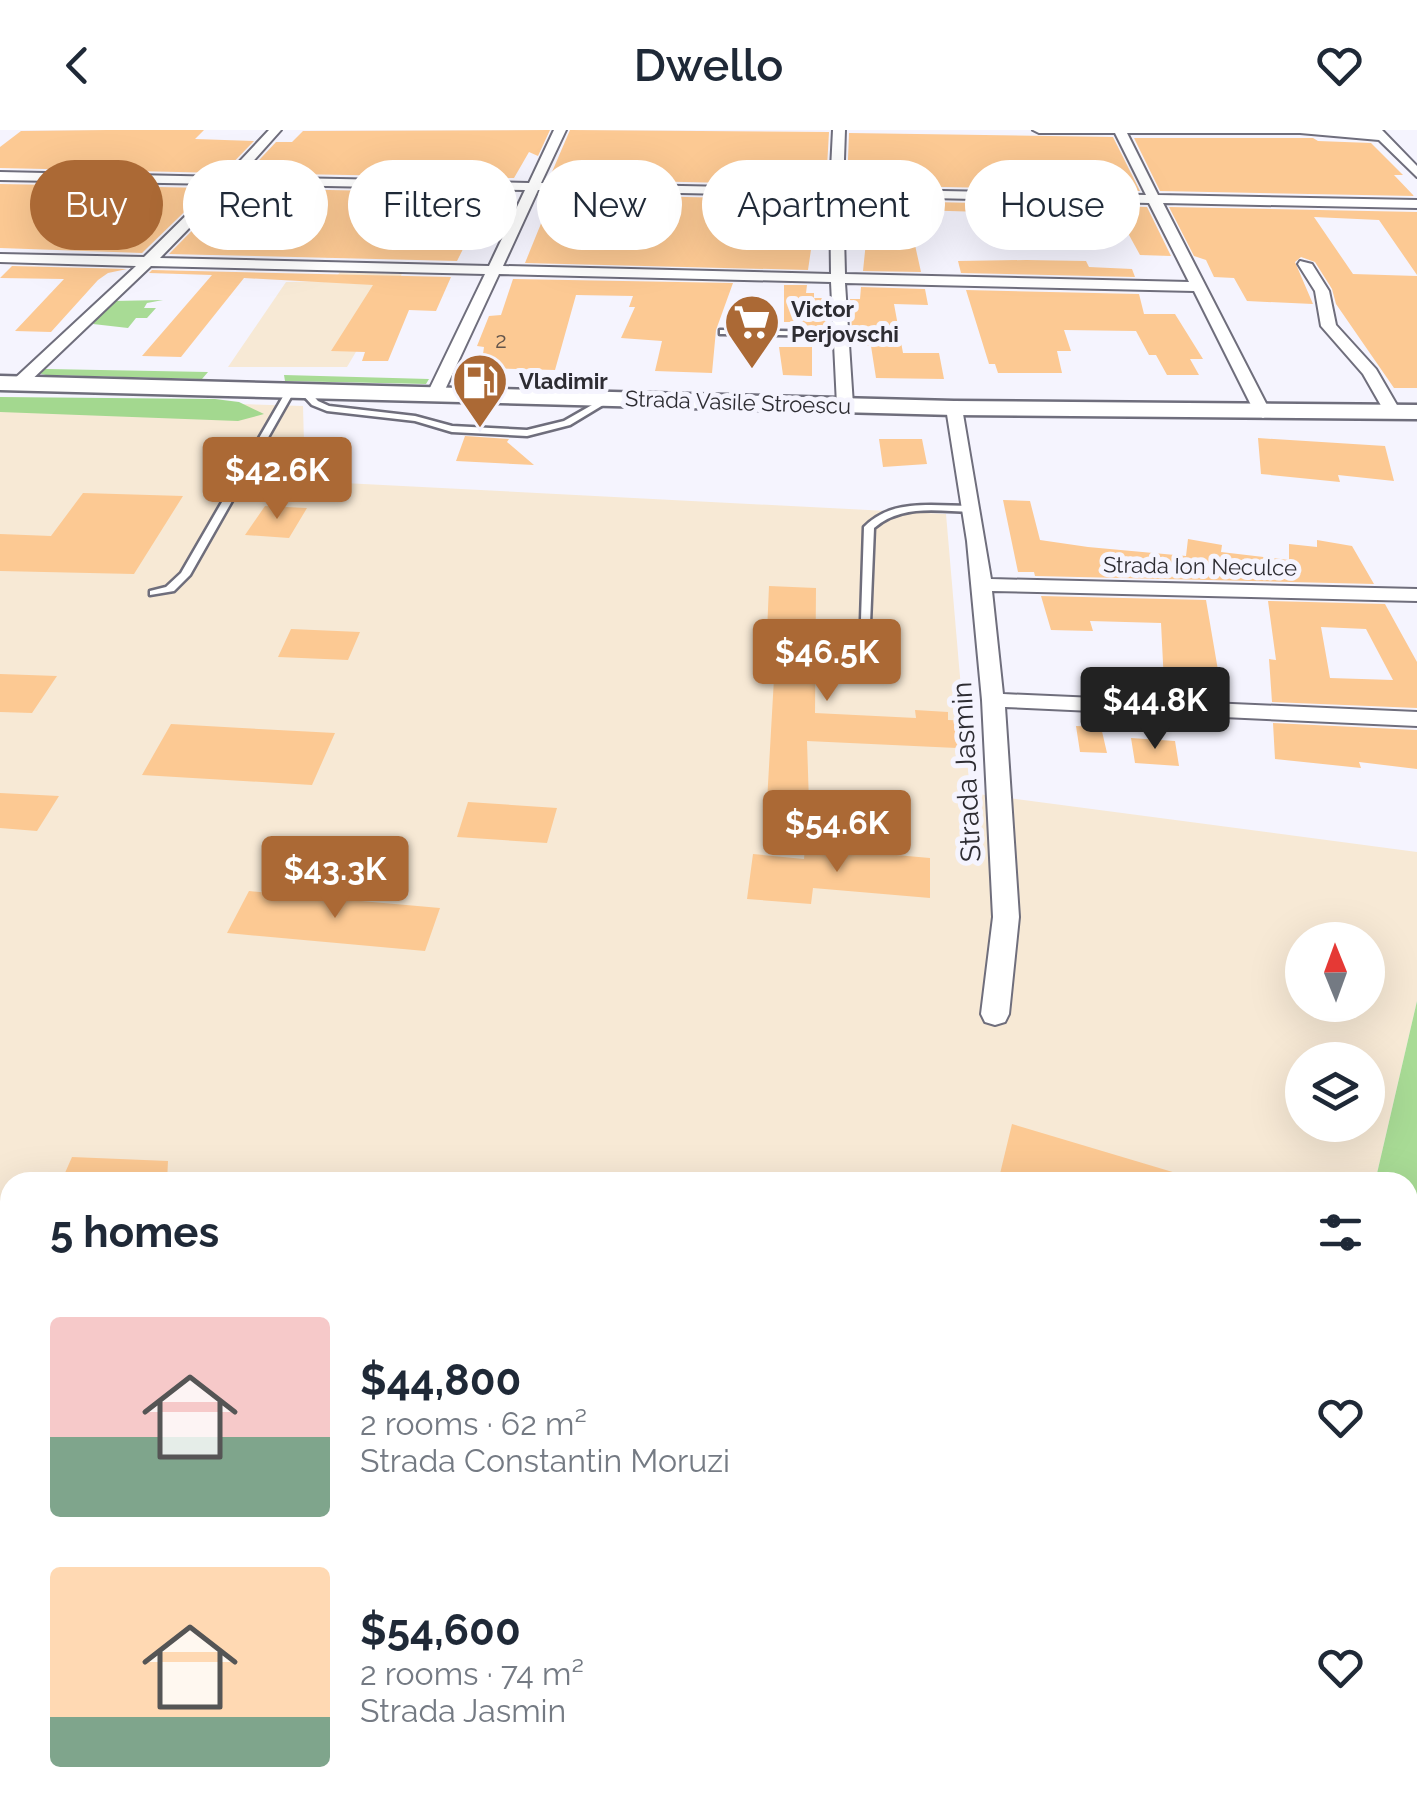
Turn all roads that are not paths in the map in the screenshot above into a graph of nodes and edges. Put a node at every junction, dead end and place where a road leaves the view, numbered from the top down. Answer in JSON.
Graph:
{"nodes":[{"id":1,"x":276,"y":130,"type":"edge"},
{"id":2,"x":560,"y":130,"type":"edge"},
{"id":3,"x":839,"y":130,"type":"edge"},
{"id":4,"x":1039,"y":130,"type":"edge"},
{"id":5,"x":1119,"y":130,"type":"edge"},
{"id":6,"x":1300,"y":130,"type":"edge"},
{"id":7,"x":1378,"y":135,"type":"edge"},
{"id":8,"x":1405,"y":139,"type":"dead end"},
{"id":9,"x":248,"y":160,"type":"edge"},
{"id":10,"x":837,"y":160,"type":"edge"},
{"id":11,"x":1417,"y":173,"type":"edge"},
{"id":12,"x":0,"y":176,"type":"edge"},
{"id":13,"x":183,"y":180,"type":"edge"},
{"id":14,"x":328,"y":183,"type":"edge"},
{"id":15,"x":532,"y":187,"type":"junction"},
{"id":16,"x":702,"y":191,"type":"edge"},
{"id":17,"x":945,"y":196,"type":"edge"},
{"id":18,"x":1152,"y":199,"type":"junction"},
{"id":19,"x":1417,"y":204,"type":"edge"},
{"id":20,"x":183,"y":226,"type":"edge"},
{"id":21,"x":835,"y":250,"type":"edge"},
{"id":22,"x":0,"y":258,"type":"edge"},
{"id":23,"x":149,"y":260,"type":"junction"},
{"id":24,"x":1305,"y":264,"type":"dead end"},
{"id":25,"x":492,"y":271,"type":"junction"},
{"id":26,"x":836,"y":279,"type":"junction"},
{"id":27,"x":1196,"y":287,"type":"junction"},
{"id":28,"x":723,"y":332,"type":"dead end"},
{"id":29,"x":840,"y":334,"type":"junction"},
{"id":30,"x":9,"y":383,"type":"edge"},
{"id":31,"x":297,"y":390,"type":"junction"},
{"id":32,"x":435,"y":394,"type":"junction"},
{"id":33,"x":608,"y":399,"type":"junction"},
{"id":34,"x":845,"y":406,"type":"junction"},
{"id":35,"x":954,"y":408,"type":"junction"},
{"id":36,"x":1264,"y":412,"type":"junction"},
{"id":37,"x":1405,"y":412,"type":"edge"},
{"id":38,"x":972,"y":509,"type":"junction"},
{"id":39,"x":981,"y":585,"type":"junction"},
{"id":40,"x":154,"y":593,"type":"dead end"},
{"id":41,"x":1417,"y":595,"type":"edge"},
{"id":42,"x":864,"y":648,"type":"dead end"},
{"id":43,"x":993,"y":700,"type":"junction"},
{"id":44,"x":1417,"y":719,"type":"edge"},
{"id":45,"x":995,"y":1014,"type":"dead end"}],
"edges":[{"from":1,"to":9,"type":"street"},
{"from":2,"to":15,"type":"street"},
{"from":3,"to":10,"type":"street"},
{"from":4,"to":5,"type":"street"},
{"from":5,"to":6,"type":"street"},
{"from":5,"to":18,"type":"street"},
{"from":6,"to":7,"type":"street"},
{"from":7,"to":8,"type":"street"},
{"from":7,"to":11,"type":"street"},
{"from":12,"to":13,"type":"street"},
{"from":14,"to":15,"type":"street"},
{"from":15,"to":16,"type":"street"},
{"from":15,"to":25,"type":"street"},
{"from":17,"to":18,"type":"street"},
{"from":18,"to":19,"type":"street"},
{"from":18,"to":27,"type":"street"},
{"from":20,"to":23,"type":"street"},
{"from":21,"to":26,"type":"street"},
{"from":22,"to":23,"type":"street"},
{"from":23,"to":25,"type":"street"},
{"from":23,"to":30,"type":"street"},
{"from":24,"to":37,"type":"street"},
{"from":25,"to":26,"type":"street"},
{"from":25,"to":32,"type":"street"},
{"from":26,"to":27,"type":"street"},
{"from":26,"to":29,"type":"street"},
{"from":27,"to":36,"type":"street"},
{"from":28,"to":29,"type":"lane"},
{"from":29,"to":34,"type":"street"},
{"from":30,"to":31,"type":"main road","name":"Strada Vasile Stroescu"},
{"from":31,"to":32,"type":"main road","name":"Strada Vasile Stroescu"},
{"from":31,"to":33,"type":"lane"},
{"from":31,"to":40,"type":"lane"},
{"from":32,"to":33,"type":"main road","name":"Strada Vasile Stroescu"},
{"from":33,"to":34,"type":"main road","name":"Strada Vasile Stroescu"},
{"from":34,"to":35,"type":"main road","name":"Strada Vasile Stroescu"},
{"from":35,"to":36,"type":"main road","name":"Strada Vasile Stroescu"},
{"from":35,"to":38,"type":"street","name":"Strada Jasmin"},
{"from":36,"to":37,"type":"main road","name":"Strada Vasile Stroescu"},
{"from":38,"to":39,"type":"street","name":"Strada Jasmin"},
{"from":38,"to":42,"type":"lane"},
{"from":39,"to":41,"type":"street","name":"Strada Ion Neculce"},
{"from":39,"to":43,"type":"street","name":"Strada Jasmin"},
{"from":43,"to":44,"type":"street"},
{"from":43,"to":45,"type":"street","name":"Strada Jasmin"}]}
